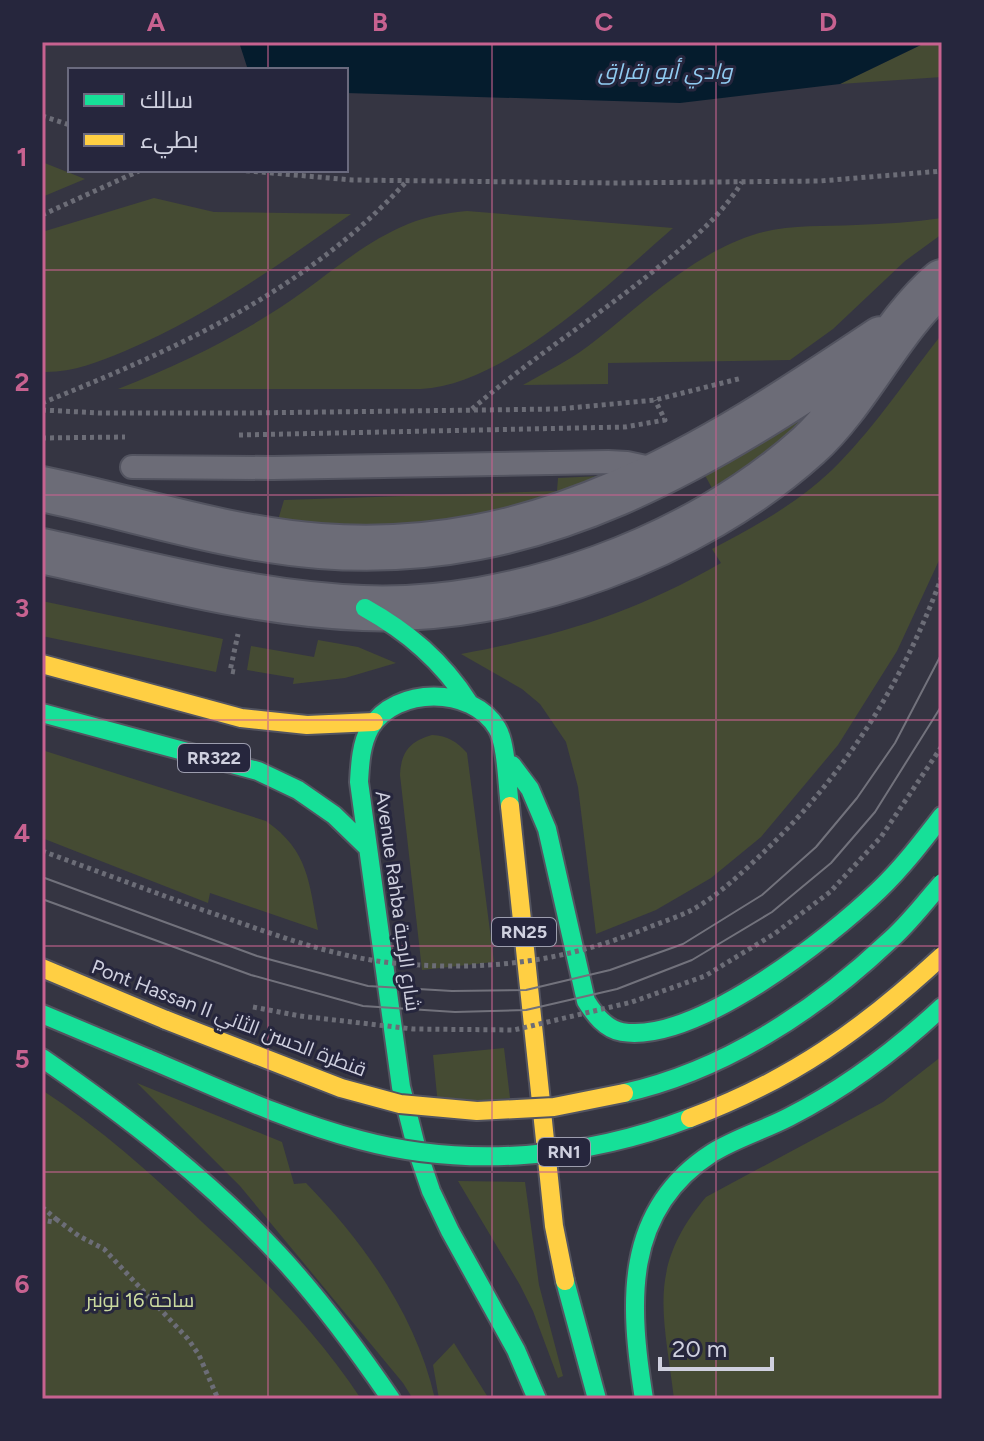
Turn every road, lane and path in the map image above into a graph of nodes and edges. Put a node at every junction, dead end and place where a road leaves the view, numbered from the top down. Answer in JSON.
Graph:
{"nodes":[{"id":1,"x":42,"y":116,"type":"edge"},
{"id":2,"x":68,"y":124,"type":"edge"},
{"id":3,"x":942,"y":171,"type":"edge"},
{"id":4,"x":137,"y":172,"type":"edge"},
{"id":5,"x":261,"y":172,"type":"edge"},
{"id":6,"x":406,"y":182,"type":"junction"},
{"id":7,"x":742,"y":182,"type":"junction"},
{"id":8,"x":42,"y":215,"type":"edge"},
{"id":9,"x":942,"y":282,"type":"edge"},
{"id":10,"x":907,"y":323,"type":"junction"},
{"id":11,"x":755,"y":375,"type":"dead end"},
{"id":12,"x":655,"y":400,"type":"junction"},
{"id":13,"x":42,"y":403,"type":"edge"},
{"id":14,"x":471,"y":409,"type":"junction"},
{"id":15,"x":42,"y":410,"type":"edge"},
{"id":16,"x":230,"y":435,"type":"dead end"},
{"id":17,"x":138,"y":436,"type":"dead end"},
{"id":18,"x":42,"y":438,"type":"edge"},
{"id":19,"x":132,"y":467,"type":"dead end"},
{"id":20,"x":664,"y":472,"type":"junction"},
{"id":21,"x":42,"y":489,"type":"edge"},
{"id":22,"x":42,"y":551,"type":"edge"},
{"id":23,"x":942,"y":576,"type":"edge"},
{"id":24,"x":365,"y":608,"type":"junction"},
{"id":25,"x":240,"y":626,"type":"dead end"},
{"id":26,"x":42,"y":664,"type":"edge"},
{"id":27,"x":243,"y":674,"type":"dead end"},
{"id":28,"x":469,"y":703,"type":"junction"},
{"id":29,"x":42,"y":713,"type":"edge"},
{"id":30,"x":374,"y":722,"type":"junction"},
{"id":31,"x":942,"y":746,"type":"edge"},
{"id":32,"x":503,"y":753,"type":"junction"},
{"id":33,"x":942,"y":816,"type":"edge"},
{"id":34,"x":366,"y":846,"type":"junction"},
{"id":35,"x":42,"y":851,"type":"edge"},
{"id":36,"x":942,"y":883,"type":"edge"},
{"id":37,"x":942,"y":956,"type":"edge"},
{"id":38,"x":47,"y":970,"type":"edge"},
{"id":39,"x":239,"y":1004,"type":"dead end"},
{"id":40,"x":942,"y":1007,"type":"edge"},
{"id":41,"x":42,"y":1014,"type":"edge"},
{"id":42,"x":42,"y":1058,"type":"edge"},
{"id":43,"x":42,"y":1207,"type":"edge"},
{"id":44,"x":56,"y":1219,"type":"junction"},
{"id":45,"x":42,"y":1220,"type":"edge"},
{"id":46,"x":218,"y":1399,"type":"edge"},
{"id":47,"x":391,"y":1399,"type":"edge"},
{"id":48,"x":537,"y":1399,"type":"edge"},
{"id":49,"x":597,"y":1399,"type":"edge"},
{"id":50,"x":644,"y":1399,"type":"edge"}],
"edges":[{"from":1,"to":2,"type":"path"},
{"from":3,"to":7,"type":"path"},
{"from":4,"to":8,"type":"path"},
{"from":5,"to":6,"type":"path"},
{"from":6,"to":7,"type":"path"},
{"from":6,"to":13,"type":"path"},
{"from":7,"to":14,"type":"path"},
{"from":9,"to":10,"type":"street"},
{"from":10,"to":20,"type":"street"},
{"from":10,"to":24,"type":"street"},
{"from":11,"to":12,"type":"path"},
{"from":12,"to":14,"type":"path"},
{"from":12,"to":16,"type":"path"},
{"from":14,"to":15,"type":"path"},
{"from":17,"to":18,"type":"path"},
{"from":19,"to":20,"type":"lane"},
{"from":20,"to":21,"type":"street"},
{"from":22,"to":24,"type":"street"},
{"from":23,"to":35,"type":"path","bridge":true},
{"from":24,"to":28,"type":"main road"},
{"from":25,"to":27,"type":"path"},
{"from":26,"to":30,"type":"main road","number":"RR322"},
{"from":28,"to":30,"type":"main road"},
{"from":28,"to":32,"type":"main road","number":"RN25"},
{"from":29,"to":34,"type":"main road","number":"RR322"},
{"from":30,"to":34,"type":"main road","name":"Avenue Rahba شارع الرحبة"},
{"from":31,"to":39,"type":"path","bridge":true},
{"from":32,"to":33,"type":"main road"},
{"from":32,"to":49,"type":"main road","number":"RN25"},
{"from":34,"to":48,"type":"main road","name":"Avenue Rahba شارع الرحبة"},
{"from":36,"to":38,"type":"main road","name":"Pont Hassan II قنطرة الحسن الثاني","number":"RN1","bridge":true},
{"from":37,"to":41,"type":"main road","number":"RN1","bridge":true},
{"from":40,"to":50,"type":"main road"},
{"from":42,"to":47,"type":"main road"},
{"from":43,"to":44,"type":"path"},
{"from":44,"to":45,"type":"path"},
{"from":44,"to":46,"type":"path"}]}
